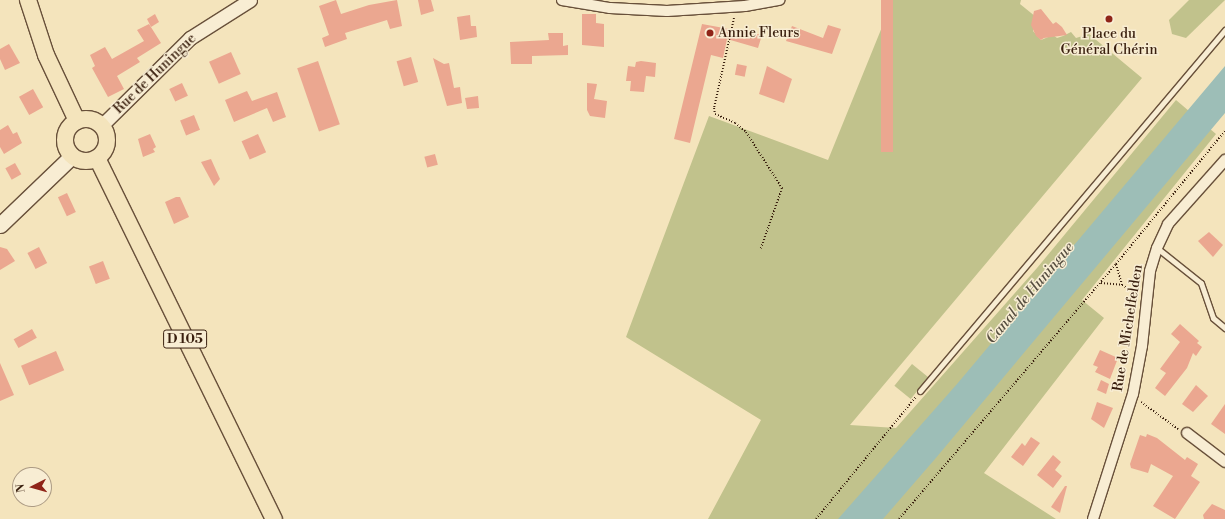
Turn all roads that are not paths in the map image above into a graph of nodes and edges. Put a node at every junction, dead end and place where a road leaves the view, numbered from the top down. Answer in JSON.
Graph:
{"nodes":[{"id":1,"x":28,"y":0,"type":"edge"},
{"id":2,"x":250,"y":0,"type":"edge"},
{"id":3,"x":562,"y":0,"type":"edge"},
{"id":4,"x":779,"y":0,"type":"edge"},
{"id":5,"x":742,"y":4,"type":"edge"},
{"id":6,"x":1225,"y":30,"type":"edge"},
{"id":7,"x":77,"y":122,"type":"junction"},
{"id":8,"x":102,"y":125,"type":"junction"},
{"id":9,"x":72,"y":156,"type":"junction"},
{"id":10,"x":97,"y":158,"type":"junction"},
{"id":11,"x":1225,"y":160,"type":"edge"},
{"id":12,"x":0,"y":225,"type":"edge"},
{"id":13,"x":1157,"y":248,"type":"junction"},
{"id":14,"x":1225,"y":328,"type":"edge"},
{"id":15,"x":920,"y":391,"type":"road end"},
{"id":16,"x":1187,"y":433,"type":"road end"},
{"id":17,"x":1225,"y":462,"type":"edge"},
{"id":18,"x":274,"y":519,"type":"edge"},
{"id":19,"x":1093,"y":519,"type":"edge"}],
"edges":[{"from":1,"to":7,"type":"main road"},
{"from":2,"to":8,"type":"street","name":"Rue de Huningue"},
{"from":3,"to":5,"type":"street"},
{"from":4,"to":5,"type":"street"},
{"from":6,"to":15,"type":"lane"},
{"from":7,"to":8,"type":"main road"},
{"from":7,"to":9,"type":"main road"},
{"from":8,"to":10,"type":"main road"},
{"from":9,"to":10,"type":"main road"},
{"from":9,"to":12,"type":"main road"},
{"from":10,"to":18,"type":"main road","number":"D 105"},
{"from":11,"to":13,"type":"street","name":"Rue de Michelfelden"},
{"from":13,"to":14,"type":"lane"},
{"from":13,"to":19,"type":"street","name":"Rue de Michelfelden"},
{"from":16,"to":17,"type":"street"}]}
